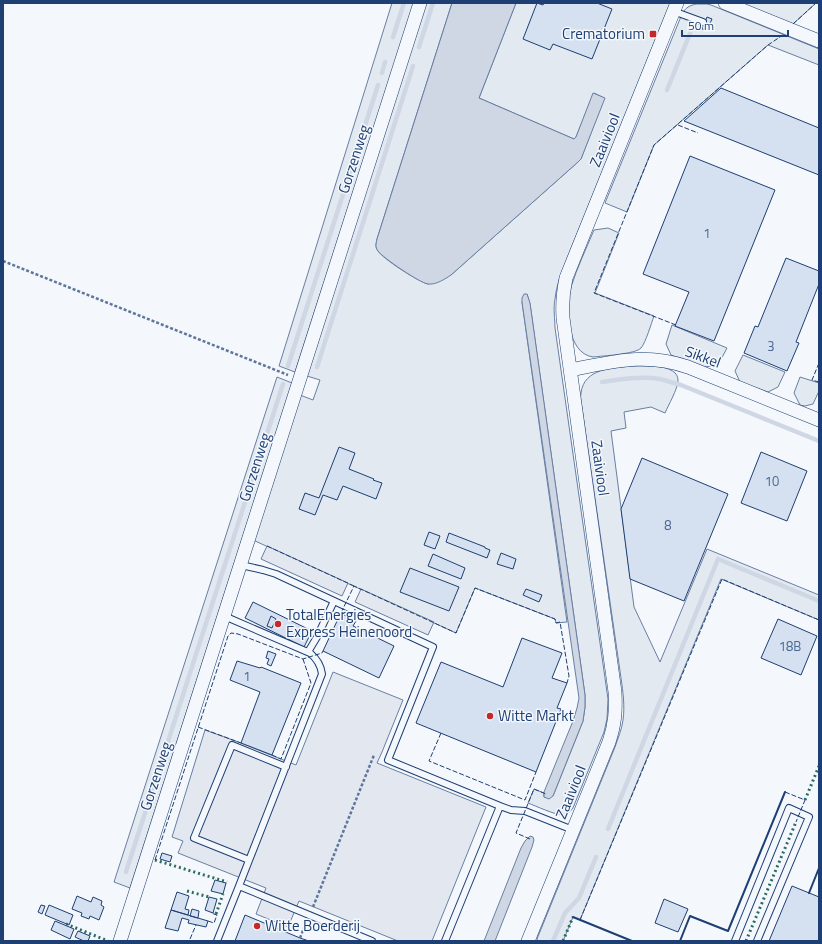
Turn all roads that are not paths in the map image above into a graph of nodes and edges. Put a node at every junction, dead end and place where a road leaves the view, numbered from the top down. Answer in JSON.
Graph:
{"nodes":[{"id":1,"x":420,"y":3,"type":"edge"},
{"id":2,"x":725,"y":3,"type":"edge"},
{"id":3,"x":675,"y":7,"type":"edge"},
{"id":4,"x":703,"y":22,"type":"dead end"},
{"id":5,"x":819,"y":41,"type":"edge"},
{"id":6,"x":570,"y":370,"type":"junction"},
{"id":7,"x":819,"y":420,"type":"edge"},
{"id":8,"x":241,"y":565,"type":"junction"},
{"id":9,"x":334,"y":601,"type":"junction"},
{"id":10,"x":224,"y":616,"type":"junction"},
{"id":11,"x":308,"y":652,"type":"junction"},
{"id":12,"x":286,"y":767,"type":"junction"},
{"id":13,"x":500,"y":806,"type":"junction"},
{"id":14,"x":573,"y":830,"type":"junction"},
{"id":15,"x":249,"y":860,"type":"junction"},
{"id":16,"x":238,"y":886,"type":"junction"},
{"id":17,"x":120,"y":941,"type":"edge"},
{"id":18,"x":217,"y":941,"type":"edge"},
{"id":19,"x":372,"y":941,"type":"edge"},
{"id":20,"x":445,"y":941,"type":"edge"},
{"id":21,"x":528,"y":941,"type":"edge"},
{"id":22,"x":735,"y":941,"type":"edge"},
{"id":23,"x":757,"y":941,"type":"edge"}],
"edges":[{"from":1,"to":8,"type":"street","name":"Gorzenweg"},
{"from":2,"to":5,"type":"street"},
{"from":3,"to":4,"type":"lane"},
{"from":3,"to":6,"type":"street","name":"Zaaiviool"},
{"from":6,"to":7,"type":"street","name":"Sikkel"},
{"from":6,"to":14,"type":"street","name":"Zaaiviool"},
{"from":8,"to":9,"type":"lane"},
{"from":8,"to":10,"type":"street","name":"Gorzenweg"},
{"from":9,"to":11,"type":"lane"},
{"from":9,"to":13,"type":"lane"},
{"from":10,"to":11,"type":"lane"},
{"from":10,"to":17,"type":"street","name":"Gorzenweg"},
{"from":11,"to":12,"type":"lane"},
{"from":12,"to":15,"type":"lane"},
{"from":12,"to":15,"type":"lane"},
{"from":13,"to":14,"type":"lane"},
{"from":13,"to":20,"type":"lane"},
{"from":14,"to":21,"type":"street","name":"Zaaiviool"},
{"from":15,"to":16,"type":"lane"},
{"from":16,"to":18,"type":"lane"},
{"from":16,"to":19,"type":"lane"},
{"from":22,"to":23,"type":"lane"}]}
